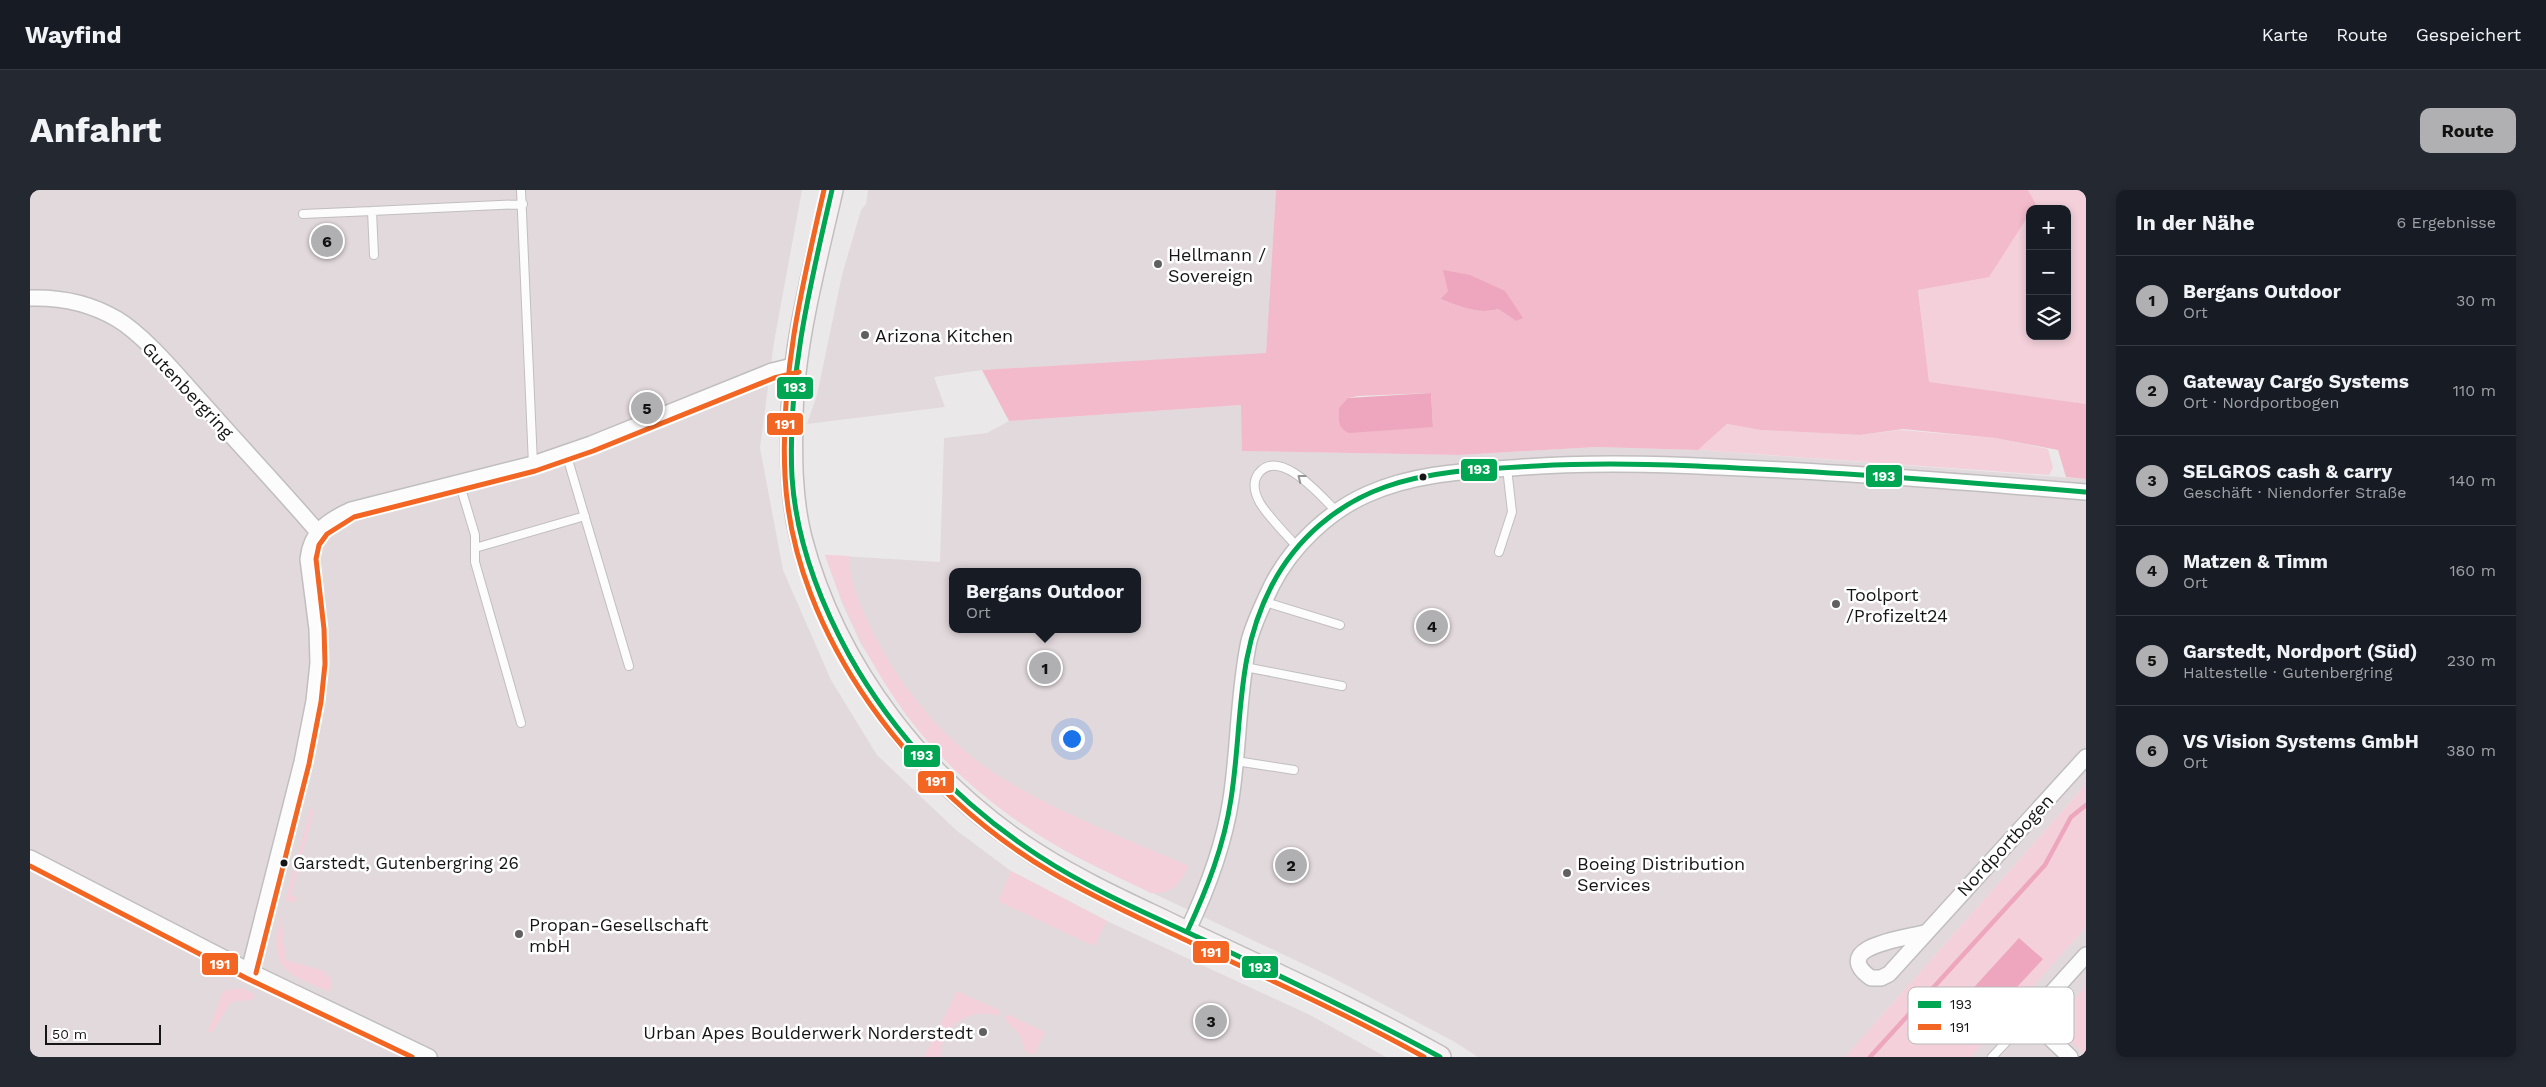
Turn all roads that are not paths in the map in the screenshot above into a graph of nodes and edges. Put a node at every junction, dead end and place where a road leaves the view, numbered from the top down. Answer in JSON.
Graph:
{"nodes":[{"id":1,"x":520,"y":190,"type":"edge"},
{"id":2,"x":832,"y":190,"type":"edge"},
{"id":3,"x":522,"y":204,"type":"junction"},
{"id":4,"x":372,"y":211,"type":"junction"},
{"id":5,"x":303,"y":214,"type":"dead end"},
{"id":6,"x":374,"y":255,"type":"dead end"},
{"id":7,"x":30,"y":298,"type":"edge"},
{"id":8,"x":797,"y":364,"type":"junction"},
{"id":9,"x":566,"y":453,"type":"junction"},
{"id":10,"x":533,"y":464,"type":"junction"},
{"id":11,"x":1508,"y":468,"type":"junction"},
{"id":12,"x":460,"y":485,"type":"junction"},
{"id":13,"x":2086,"y":492,"type":"edge"},
{"id":14,"x":1336,"y":511,"type":"junction"},
{"id":15,"x":585,"y":516,"type":"junction"},
{"id":16,"x":318,"y":532,"type":"junction"},
{"id":17,"x":475,"y":548,"type":"junction"},
{"id":18,"x":1298,"y":548,"type":"junction"},
{"id":19,"x":1498,"y":552,"type":"dead end"},
{"id":20,"x":1264,"y":602,"type":"junction"},
{"id":21,"x":1340,"y":625,"type":"dead end"},
{"id":22,"x":629,"y":666,"type":"dead end"},
{"id":23,"x":1245,"y":667,"type":"junction"},
{"id":24,"x":1342,"y":686,"type":"dead end"},
{"id":25,"x":521,"y":723,"type":"dead end"},
{"id":26,"x":2086,"y":757,"type":"edge"},
{"id":27,"x":1236,"y":761,"type":"junction"},
{"id":28,"x":1294,"y":770,"type":"dead end"},
{"id":29,"x":30,"y":858,"type":"edge"},
{"id":30,"x":1187,"y":932,"type":"junction"},
{"id":31,"x":1924,"y":933,"type":"dead end"},
{"id":32,"x":2086,"y":955,"type":"edge"},
{"id":33,"x":250,"y":971,"type":"junction"},
{"id":34,"x":2057,"y":987,"type":"edge"},
{"id":35,"x":2004,"y":1044,"type":"edge"},
{"id":36,"x":2056,"y":1044,"type":"edge"},
{"id":37,"x":429,"y":1057,"type":"edge"},
{"id":38,"x":1440,"y":1057,"type":"edge"},
{"id":39,"x":1992,"y":1057,"type":"edge"},
{"id":40,"x":2070,"y":1057,"type":"edge"}],
"edges":[{"from":1,"to":3,"type":"lane"},
{"from":2,"to":8,"type":"main road"},
{"from":3,"to":4,"type":"lane"},
{"from":3,"to":10,"type":"lane"},
{"from":4,"to":5,"type":"lane"},
{"from":4,"to":6,"type":"lane"},
{"from":7,"to":16,"type":"street","name":"Gutenbergring"},
{"from":8,"to":9,"type":"street"},
{"from":8,"to":30,"type":"main road"},
{"from":9,"to":10,"type":"street"},
{"from":9,"to":15,"type":"lane"},
{"from":10,"to":12,"type":"street"},
{"from":11,"to":13,"type":"street"},
{"from":11,"to":14,"type":"street"},
{"from":11,"to":19,"type":"lane"},
{"from":12,"to":16,"type":"street"},
{"from":12,"to":17,"type":"lane"},
{"from":14,"to":18,"type":"street"},
{"from":14,"to":18,"type":"lane","one_way":true},
{"from":15,"to":17,"type":"lane"},
{"from":15,"to":22,"type":"lane"},
{"from":16,"to":33,"type":"street"},
{"from":17,"to":25,"type":"lane"},
{"from":18,"to":20,"type":"street"},
{"from":20,"to":21,"type":"lane"},
{"from":20,"to":23,"type":"street"},
{"from":23,"to":24,"type":"lane"},
{"from":23,"to":27,"type":"street"},
{"from":26,"to":31,"type":"street","name":"Nordportbogen"},
{"from":27,"to":28,"type":"lane"},
{"from":27,"to":30,"type":"street"},
{"from":29,"to":33,"type":"street"},
{"from":30,"to":38,"type":"main road"},
{"from":32,"to":34,"type":"street"},
{"from":33,"to":37,"type":"street"},
{"from":35,"to":39,"type":"lane"},
{"from":36,"to":40,"type":"street"}]}
